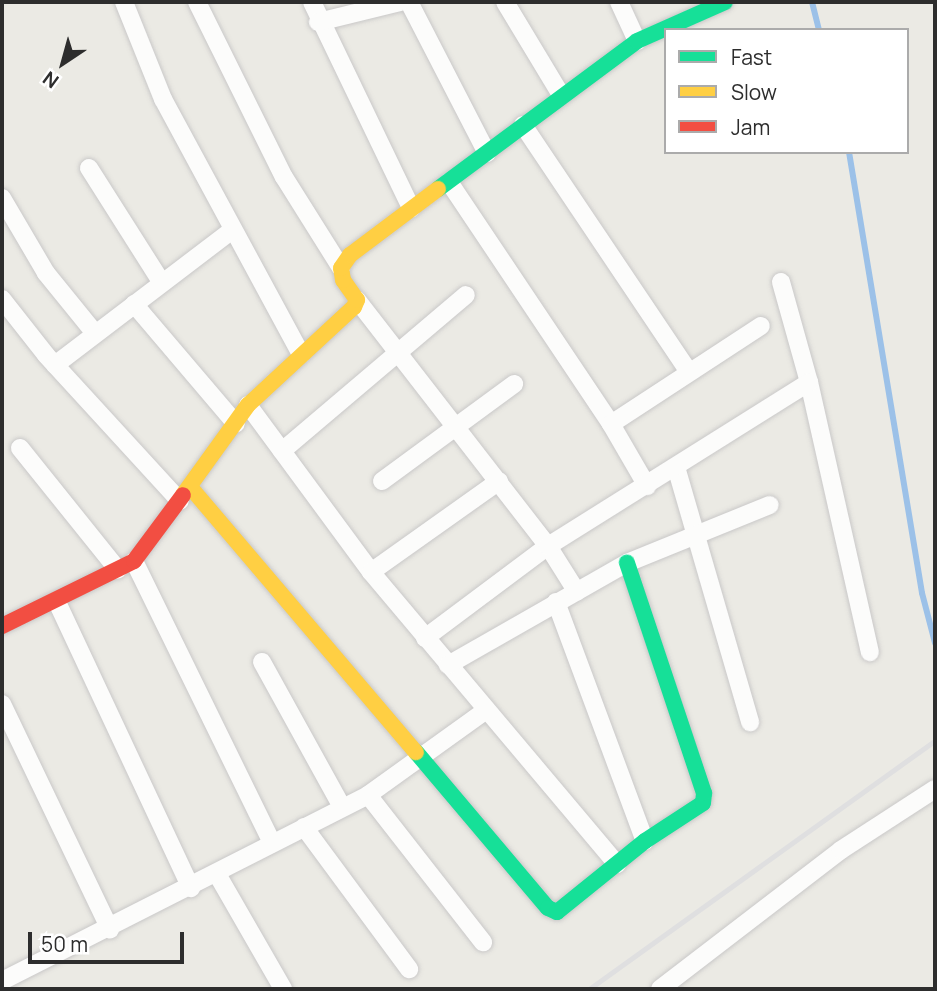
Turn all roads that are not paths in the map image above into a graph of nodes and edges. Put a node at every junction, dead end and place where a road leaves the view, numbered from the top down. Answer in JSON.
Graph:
{"nodes":[{"id":1,"x":124,"y":2,"type":"edge"},
{"id":2,"x":197,"y":2,"type":"edge"},
{"id":3,"x":312,"y":2,"type":"edge"},
{"id":4,"x":400,"y":2,"type":"edge"},
{"id":5,"x":409,"y":2,"type":"edge"},
{"id":6,"x":505,"y":2,"type":"edge"},
{"id":7,"x":619,"y":2,"type":"edge"},
{"id":8,"x":725,"y":2,"type":"edge"},
{"id":9,"x":318,"y":22,"type":"junction"},
{"id":10,"x":666,"y":28,"type":"edge"},
{"id":11,"x":664,"y":29,"type":"edge"},
{"id":12,"x":637,"y":41,"type":"junction"},
{"id":13,"x":561,"y":95,"type":"junction"},
{"id":14,"x":523,"y":125,"type":"junction"},
{"id":15,"x":487,"y":153,"type":"junction"},
{"id":16,"x":89,"y":168,"type":"dead end"},
{"id":17,"x":449,"y":182,"type":"junction"},
{"id":18,"x":2,"y":198,"type":"edge"},
{"id":19,"x":411,"y":208,"type":"junction"},
{"id":20,"x":231,"y":231,"type":"junction"},
{"id":21,"x":341,"y":268,"type":"junction"},
{"id":22,"x":781,"y":282,"type":"dead end"},
{"id":23,"x":162,"y":283,"type":"junction"},
{"id":24,"x":466,"y":295,"type":"dead end"},
{"id":25,"x":2,"y":299,"type":"edge"},
{"id":26,"x":357,"y":300,"type":"junction"},
{"id":27,"x":134,"y":304,"type":"junction"},
{"id":28,"x":761,"y":326,"type":"dead end"},
{"id":29,"x":94,"y":332,"type":"junction"},
{"id":30,"x":397,"y":351,"type":"junction"},
{"id":31,"x":302,"y":354,"type":"junction"},
{"id":32,"x":55,"y":365,"type":"junction"},
{"id":33,"x":688,"y":371,"type":"junction"},
{"id":34,"x":809,"y":382,"type":"junction"},
{"id":35,"x":514,"y":384,"type":"dead end"},
{"id":36,"x":248,"y":405,"type":"junction"},
{"id":37,"x":236,"y":424,"type":"junction"},
{"id":38,"x":611,"y":424,"type":"junction"},
{"id":39,"x":455,"y":425,"type":"junction"},
{"id":40,"x":20,"y":448,"type":"dead end"},
{"id":41,"x":282,"y":451,"type":"junction"},
{"id":42,"x":676,"y":467,"type":"junction"},
{"id":43,"x":382,"y":481,"type":"dead end"},
{"id":44,"x":499,"y":481,"type":"junction"},
{"id":45,"x":646,"y":486,"type":"junction"},
{"id":46,"x":186,"y":495,"type":"junction"},
{"id":47,"x":770,"y":505,"type":"dead end"},
{"id":48,"x":697,"y":531,"type":"junction"},
{"id":49,"x":548,"y":546,"type":"junction"},
{"id":50,"x":627,"y":563,"type":"junction"},
{"id":51,"x":126,"y":566,"type":"junction"},
{"id":52,"x":371,"y":572,"type":"junction"},
{"id":53,"x":577,"y":592,"type":"junction"},
{"id":54,"x":57,"y":602,"type":"junction"},
{"id":55,"x":556,"y":602,"type":"junction"},
{"id":56,"x":2,"y":626,"type":"edge"},
{"id":57,"x":425,"y":638,"type":"junction"},
{"id":58,"x":870,"y":652,"type":"dead end"},
{"id":59,"x":262,"y":662,"type":"dead end"},
{"id":60,"x":448,"y":665,"type":"junction"},
{"id":61,"x":2,"y":704,"type":"edge"},
{"id":62,"x":485,"y":711,"type":"junction"},
{"id":63,"x":750,"y":722,"type":"dead end"},
{"id":64,"x":425,"y":759,"type":"junction"},
{"id":65,"x":935,"y":789,"type":"edge"},
{"id":66,"x":368,"y":795,"type":"junction"},
{"id":67,"x":342,"y":807,"type":"junction"},
{"id":68,"x":304,"y":828,"type":"junction"},
{"id":69,"x":645,"y":841,"type":"junction"},
{"id":70,"x":272,"y":843,"type":"junction"},
{"id":71,"x":617,"y":864,"type":"junction"},
{"id":72,"x":217,"y":874,"type":"junction"},
{"id":73,"x":191,"y":888,"type":"junction"},
{"id":74,"x":110,"y":929,"type":"junction"},
{"id":75,"x":484,"y":942,"type":"dead end"},
{"id":76,"x":409,"y":970,"type":"dead end"},
{"id":77,"x":2,"y":981,"type":"edge"},
{"id":78,"x":283,"y":989,"type":"edge"},
{"id":79,"x":660,"y":989,"type":"edge"}],
"edges":[{"from":1,"to":20,"type":"street"},
{"from":2,"to":21,"type":"street"},
{"from":3,"to":9,"type":"street"},
{"from":4,"to":9,"type":"street"},
{"from":5,"to":15,"type":"street"},
{"from":6,"to":13,"type":"street"},
{"from":7,"to":12,"type":"street"},
{"from":8,"to":10,"type":"street"},
{"from":9,"to":19,"type":"street"},
{"from":11,"to":12,"type":"street"},
{"from":12,"to":13,"type":"street"},
{"from":13,"to":14,"type":"street"},
{"from":14,"to":15,"type":"street"},
{"from":14,"to":33,"type":"street"},
{"from":15,"to":17,"type":"street"},
{"from":16,"to":23,"type":"street"},
{"from":17,"to":19,"type":"street"},
{"from":17,"to":38,"type":"street"},
{"from":18,"to":29,"type":"street"},
{"from":19,"to":21,"type":"street"},
{"from":20,"to":23,"type":"street"},
{"from":20,"to":31,"type":"street"},
{"from":21,"to":26,"type":"street"},
{"from":22,"to":34,"type":"street"},
{"from":23,"to":27,"type":"street"},
{"from":24,"to":30,"type":"street"},
{"from":25,"to":32,"type":"street"},
{"from":26,"to":30,"type":"street"},
{"from":26,"to":31,"type":"street"},
{"from":27,"to":29,"type":"street"},
{"from":27,"to":37,"type":"street"},
{"from":28,"to":33,"type":"street"},
{"from":29,"to":32,"type":"street"},
{"from":30,"to":39,"type":"street"},
{"from":30,"to":41,"type":"street"},
{"from":31,"to":36,"type":"street"},
{"from":32,"to":46,"type":"street"},
{"from":33,"to":38,"type":"street"},
{"from":34,"to":42,"type":"street"},
{"from":34,"to":58,"type":"street"},
{"from":35,"to":39,"type":"street"},
{"from":36,"to":37,"type":"street"},
{"from":36,"to":41,"type":"street"},
{"from":37,"to":46,"type":"street"},
{"from":38,"to":45,"type":"street"},
{"from":39,"to":43,"type":"street"},
{"from":39,"to":44,"type":"street"},
{"from":40,"to":51,"type":"street"},
{"from":41,"to":52,"type":"street"},
{"from":42,"to":45,"type":"street"},
{"from":42,"to":48,"type":"street"},
{"from":44,"to":49,"type":"street"},
{"from":44,"to":52,"type":"street"},
{"from":45,"to":49,"type":"street"},
{"from":46,"to":51,"type":"street"},
{"from":46,"to":64,"type":"street"},
{"from":47,"to":48,"type":"street"},
{"from":48,"to":50,"type":"street"},
{"from":48,"to":63,"type":"street"},
{"from":49,"to":53,"type":"street"},
{"from":49,"to":57,"type":"street"},
{"from":50,"to":53,"type":"street"},
{"from":50,"to":69,"type":"street"},
{"from":51,"to":54,"type":"street"},
{"from":51,"to":70,"type":"street"},
{"from":52,"to":57,"type":"street"},
{"from":53,"to":55,"type":"street"},
{"from":54,"to":56,"type":"street"},
{"from":54,"to":73,"type":"street"},
{"from":55,"to":60,"type":"street"},
{"from":55,"to":69,"type":"street"},
{"from":57,"to":60,"type":"street"},
{"from":59,"to":67,"type":"street"},
{"from":60,"to":62,"type":"street"},
{"from":61,"to":74,"type":"street"},
{"from":62,"to":64,"type":"street"},
{"from":62,"to":71,"type":"street"},
{"from":64,"to":66,"type":"street"},
{"from":64,"to":71,"type":"street"},
{"from":65,"to":79,"type":"street"},
{"from":66,"to":67,"type":"street"},
{"from":66,"to":75,"type":"street"},
{"from":67,"to":68,"type":"street"},
{"from":68,"to":70,"type":"street"},
{"from":68,"to":76,"type":"street"},
{"from":69,"to":71,"type":"street"},
{"from":70,"to":72,"type":"street"},
{"from":72,"to":73,"type":"street"},
{"from":72,"to":78,"type":"street"},
{"from":73,"to":74,"type":"street"},
{"from":74,"to":77,"type":"street"}]}
